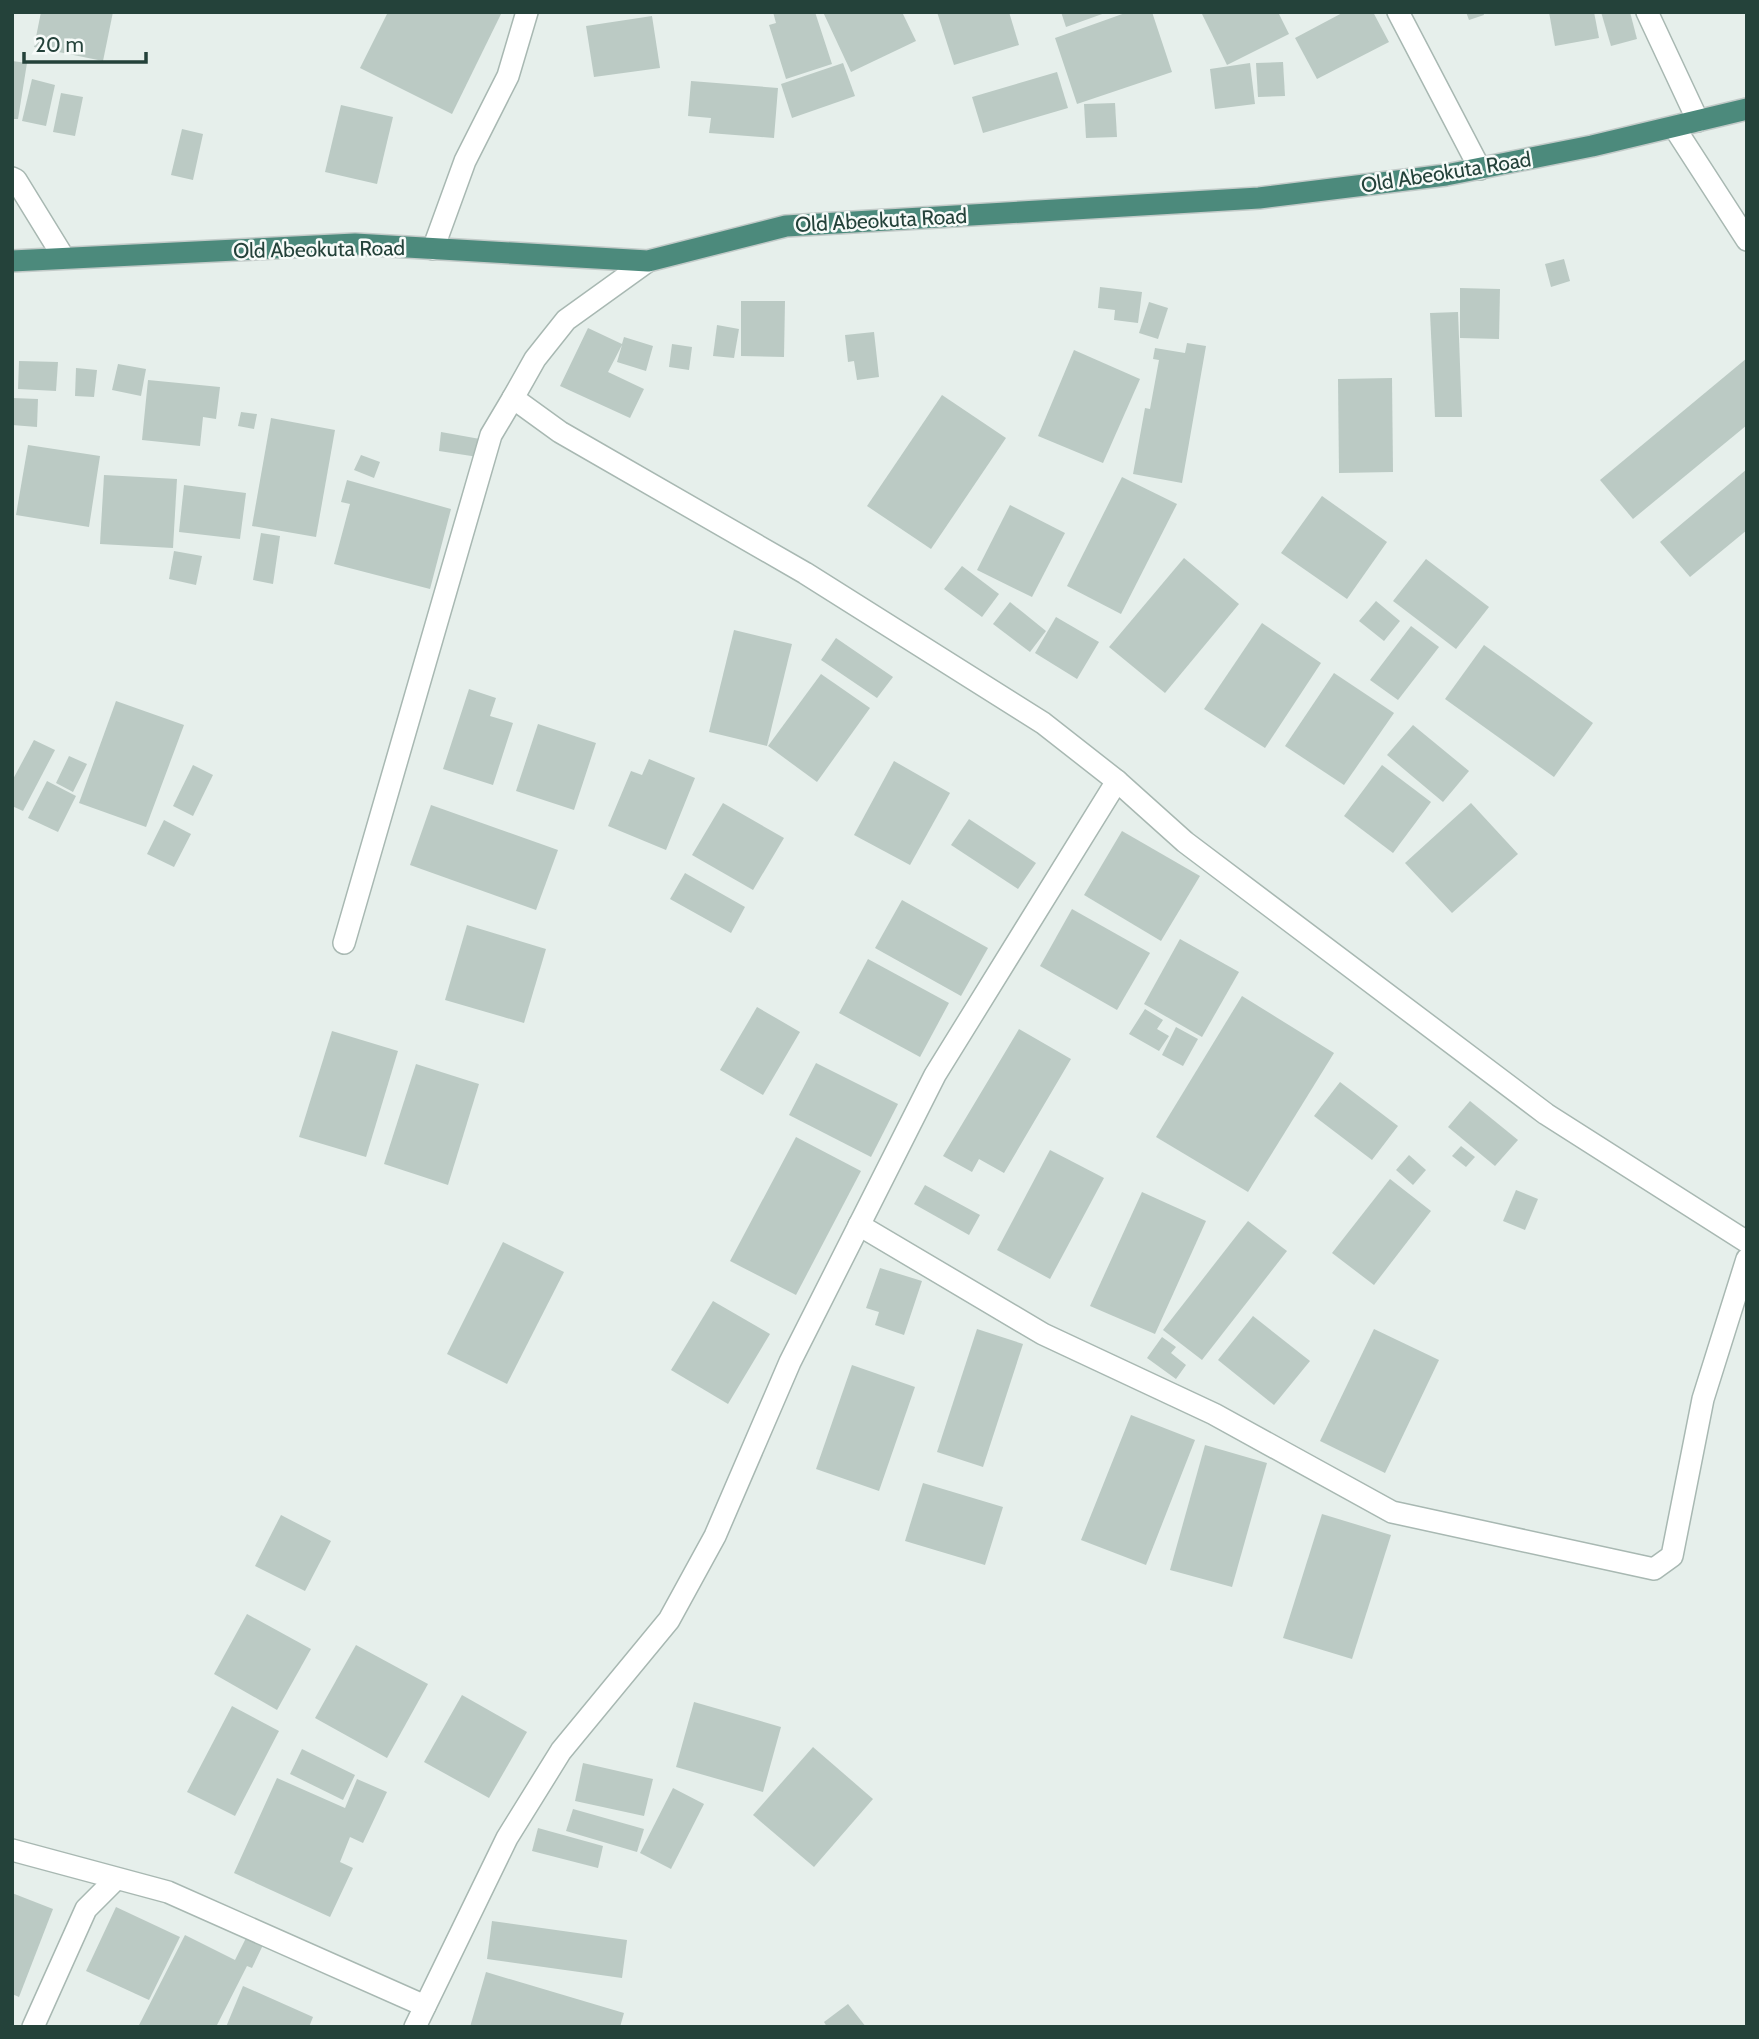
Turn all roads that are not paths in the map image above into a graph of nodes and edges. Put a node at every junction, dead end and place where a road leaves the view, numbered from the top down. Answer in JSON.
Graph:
{"nodes":[{"id":1,"x":527,"y":12,"type":"edge"},
{"id":2,"x":1398,"y":12,"type":"edge"},
{"id":3,"x":1647,"y":12,"type":"edge"},
{"id":4,"x":1747,"y":109,"type":"edge"},
{"id":5,"x":1698,"y":121,"type":"junction"},
{"id":6,"x":1674,"y":127,"type":"junction"},
{"id":7,"x":1480,"y":169,"type":"junction"},
{"id":8,"x":12,"y":178,"type":"edge"},
{"id":9,"x":1747,"y":240,"type":"edge"},
{"id":10,"x":433,"y":248,"type":"junction"},
{"id":11,"x":64,"y":258,"type":"junction"},
{"id":12,"x":12,"y":261,"type":"edge"},
{"id":13,"x":648,"y":261,"type":"junction"},
{"id":14,"x":513,"y":398,"type":"junction"},
{"id":15,"x":1117,"y":781,"type":"junction"},
{"id":16,"x":344,"y":943,"type":"dead end"},
{"id":17,"x":859,"y":1225,"type":"junction"},
{"id":18,"x":1747,"y":1242,"type":"edge"},
{"id":19,"x":1747,"y":1259,"type":"edge"},
{"id":20,"x":12,"y":1850,"type":"edge"},
{"id":21,"x":78,"y":1868,"type":"junction"},
{"id":22,"x":116,"y":1880,"type":"junction"},
{"id":23,"x":86,"y":1909,"type":"junction"},
{"id":24,"x":425,"y":2006,"type":"junction"},
{"id":25,"x":33,"y":2027,"type":"edge"},
{"id":26,"x":415,"y":2027,"type":"edge"}],
"edges":[{"from":1,"to":10,"type":"street"},
{"from":2,"to":7,"type":"street"},
{"from":3,"to":5,"type":"street"},
{"from":4,"to":5,"type":"highway","name":"Old Abeokuta Road"},
{"from":5,"to":6,"type":"highway","name":"Old Abeokuta Road"},
{"from":6,"to":7,"type":"highway","name":"Old Abeokuta Road"},
{"from":6,"to":9,"type":"street"},
{"from":7,"to":13,"type":"highway","name":"Old Abeokuta Road"},
{"from":8,"to":11,"type":"street"},
{"from":10,"to":11,"type":"highway","name":"Old Abeokuta Road"},
{"from":10,"to":13,"type":"highway","name":"Old Abeokuta Road"},
{"from":11,"to":12,"type":"highway","name":"Old Abeokuta Road"},
{"from":13,"to":14,"type":"street"},
{"from":14,"to":15,"type":"street"},
{"from":14,"to":16,"type":"street"},
{"from":15,"to":17,"type":"street"},
{"from":15,"to":18,"type":"street"},
{"from":17,"to":19,"type":"street"},
{"from":17,"to":24,"type":"street"},
{"from":20,"to":21,"type":"street"},
{"from":21,"to":22,"type":"street"},
{"from":21,"to":23,"type":"street"},
{"from":22,"to":23,"type":"street"},
{"from":22,"to":24,"type":"street"},
{"from":23,"to":25,"type":"street"},
{"from":24,"to":26,"type":"street"}]}
